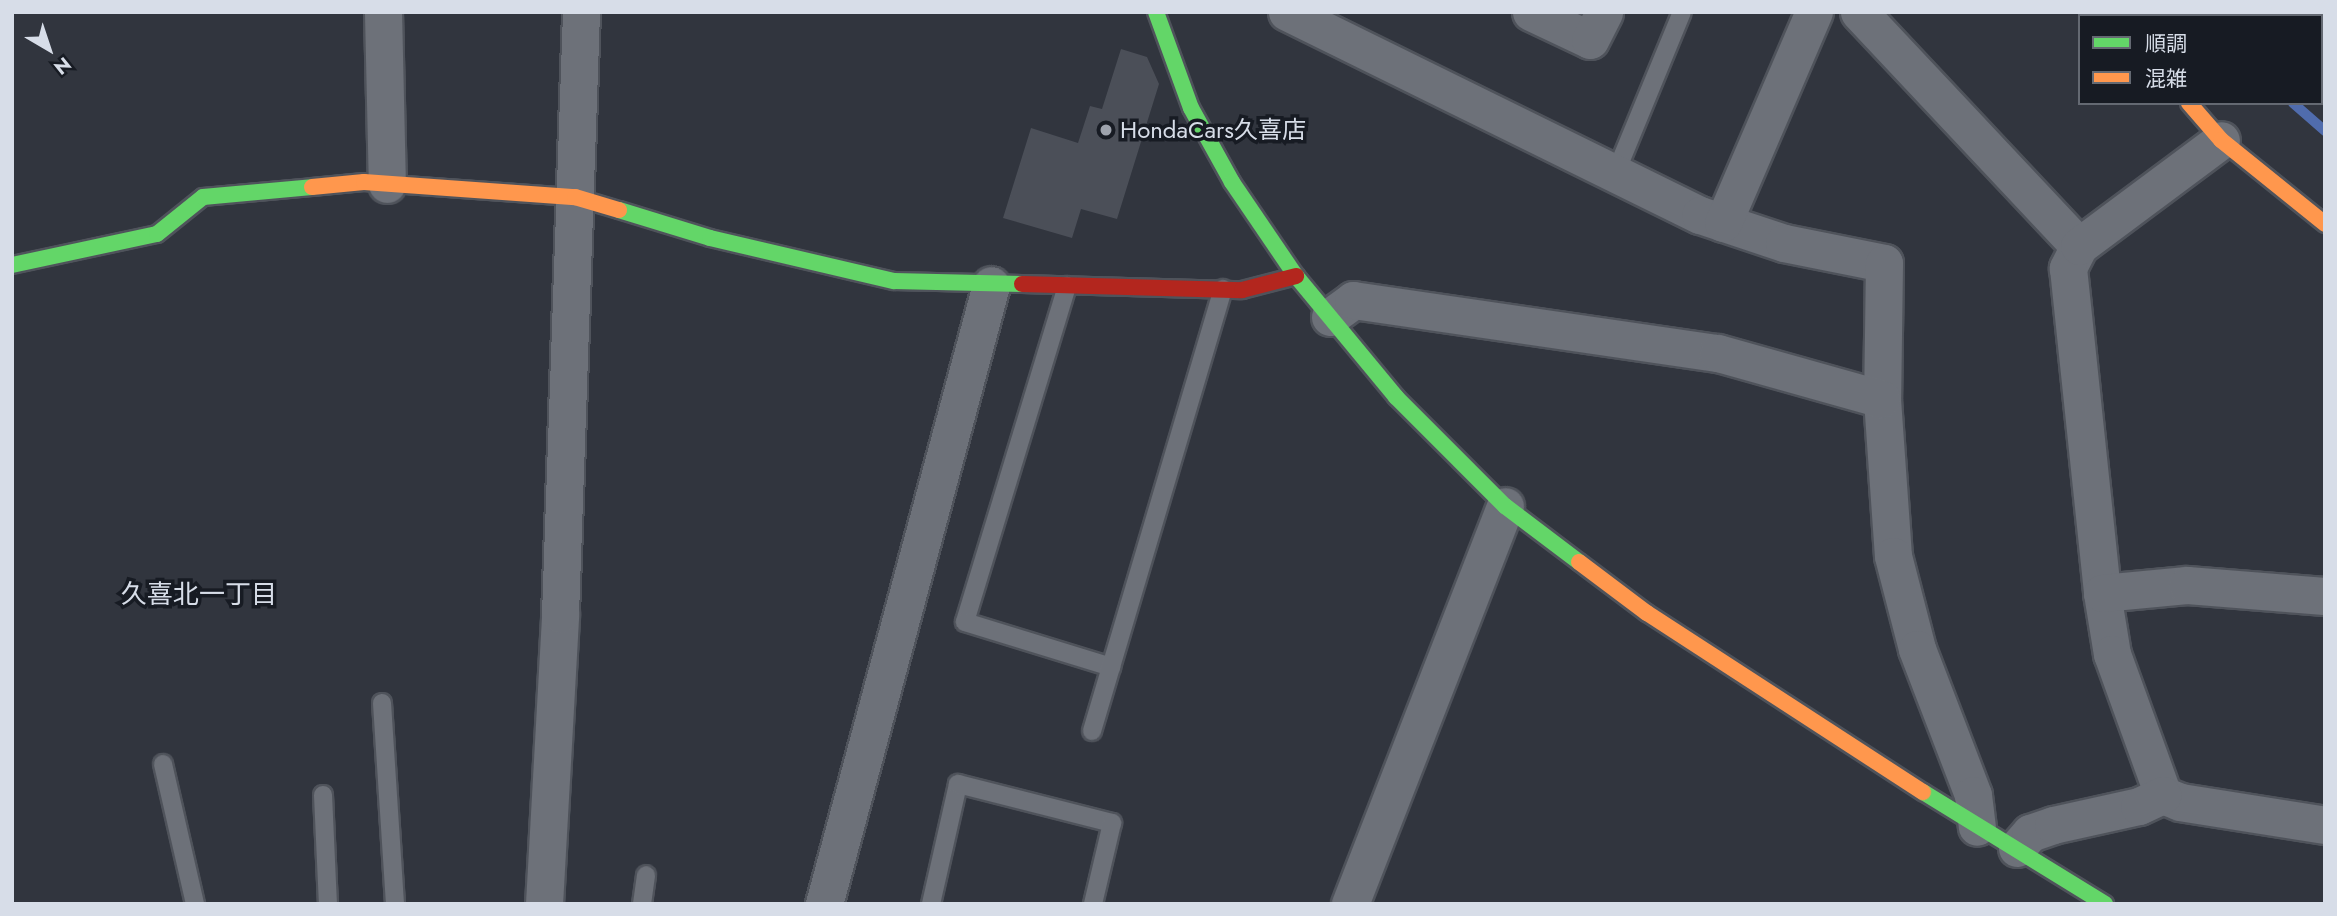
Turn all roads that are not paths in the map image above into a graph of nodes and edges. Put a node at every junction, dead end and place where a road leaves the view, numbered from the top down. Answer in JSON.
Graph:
{"nodes":[{"id":1,"x":383,"y":12,"type":"edge"},
{"id":2,"x":581,"y":12,"type":"edge"},
{"id":3,"x":1156,"y":12,"type":"edge"},
{"id":4,"x":1287,"y":12,"type":"edge"},
{"id":5,"x":1531,"y":12,"type":"edge"},
{"id":6,"x":1604,"y":12,"type":"edge"},
{"id":7,"x":1682,"y":12,"type":"edge"},
{"id":8,"x":1814,"y":12,"type":"edge"},
{"id":9,"x":1859,"y":12,"type":"edge"},
{"id":10,"x":2191,"y":105,"type":"edge"},
{"id":11,"x":2221,"y":140,"type":"junction"},
{"id":12,"x":1614,"y":177,"type":"junction"},
{"id":13,"x":387,"y":184,"type":"junction"},
{"id":14,"x":575,"y":197,"type":"junction"},
{"id":15,"x":1723,"y":223,"type":"junction"},
{"id":16,"x":2325,"y":224,"type":"edge"},
{"id":17,"x":2079,"y":246,"type":"junction"},
{"id":18,"x":12,"y":265,"type":"edge"},
{"id":19,"x":1296,"y":276,"type":"junction"},
{"id":20,"x":990,"y":285,"type":"junction"},
{"id":21,"x":1067,"y":286,"type":"junction"},
{"id":22,"x":1223,"y":289,"type":"junction"},
{"id":23,"x":1330,"y":317,"type":"junction"},
{"id":24,"x":1882,"y":400,"type":"junction"},
{"id":25,"x":1505,"y":506,"type":"junction"},
{"id":26,"x":2102,"y":593,"type":"junction"},
{"id":27,"x":2325,"y":596,"type":"edge"},
{"id":28,"x":1111,"y":667,"type":"junction"},
{"id":29,"x":382,"y":703,"type":"dead end"},
{"id":30,"x":1092,"y":731,"type":"dead end"},
{"id":31,"x":163,"y":764,"type":"dead end"},
{"id":32,"x":323,"y":795,"type":"dead end"},
{"id":33,"x":2163,"y":795,"type":"junction"},
{"id":34,"x":2325,"y":818,"type":"edge"},
{"id":35,"x":2324,"y":825,"type":"edge"},
{"id":36,"x":1977,"y":827,"type":"junction"},
{"id":37,"x":2017,"y":848,"type":"junction"},
{"id":38,"x":2056,"y":873,"type":"junction"},
{"id":39,"x":646,"y":874,"type":"dead end"},
{"id":40,"x":2051,"y":893,"type":"dead end"},
{"id":41,"x":195,"y":904,"type":"edge"},
{"id":42,"x":328,"y":904,"type":"edge"},
{"id":43,"x":396,"y":904,"type":"edge"},
{"id":44,"x":544,"y":904,"type":"edge"},
{"id":45,"x":642,"y":904,"type":"edge"},
{"id":46,"x":824,"y":904,"type":"edge"},
{"id":47,"x":931,"y":904,"type":"edge"},
{"id":48,"x":1093,"y":904,"type":"edge"},
{"id":49,"x":1350,"y":904,"type":"edge"},
{"id":50,"x":2105,"y":904,"type":"edge"}],
"edges":[{"from":1,"to":13,"type":"street"},
{"from":2,"to":14,"type":"street"},
{"from":3,"to":19,"type":"street"},
{"from":4,"to":12,"type":"street"},
{"from":5,"to":6,"type":"street"},
{"from":7,"to":12,"type":"lane"},
{"from":8,"to":15,"type":"street"},
{"from":9,"to":17,"type":"street"},
{"from":10,"to":11,"type":"street"},
{"from":11,"to":16,"type":"street"},
{"from":11,"to":17,"type":"street"},
{"from":12,"to":15,"type":"street"},
{"from":13,"to":14,"type":"street"},
{"from":13,"to":18,"type":"street"},
{"from":14,"to":20,"type":"street"},
{"from":14,"to":44,"type":"street"},
{"from":15,"to":24,"type":"street"},
{"from":17,"to":26,"type":"street"},
{"from":19,"to":22,"type":"street"},
{"from":19,"to":23,"type":"street"},
{"from":20,"to":21,"type":"street"},
{"from":20,"to":46,"type":"street"},
{"from":21,"to":22,"type":"street"},
{"from":21,"to":28,"type":"lane"},
{"from":22,"to":28,"type":"lane"},
{"from":23,"to":24,"type":"street"},
{"from":23,"to":25,"type":"street"},
{"from":24,"to":36,"type":"street"},
{"from":25,"to":36,"type":"street"},
{"from":25,"to":49,"type":"street"},
{"from":26,"to":27,"type":"street"},
{"from":26,"to":33,"type":"street"},
{"from":28,"to":30,"type":"lane"},
{"from":29,"to":43,"type":"lane"},
{"from":31,"to":41,"type":"lane"},
{"from":32,"to":42,"type":"lane"},
{"from":33,"to":35,"type":"street"},
{"from":33,"to":37,"type":"street"},
{"from":34,"to":35,"type":"street"},
{"from":36,"to":37,"type":"street"},
{"from":37,"to":38,"type":"street"},
{"from":38,"to":40,"type":"street"},
{"from":38,"to":50,"type":"street"},
{"from":39,"to":45,"type":"lane"},
{"from":47,"to":48,"type":"lane"}]}
